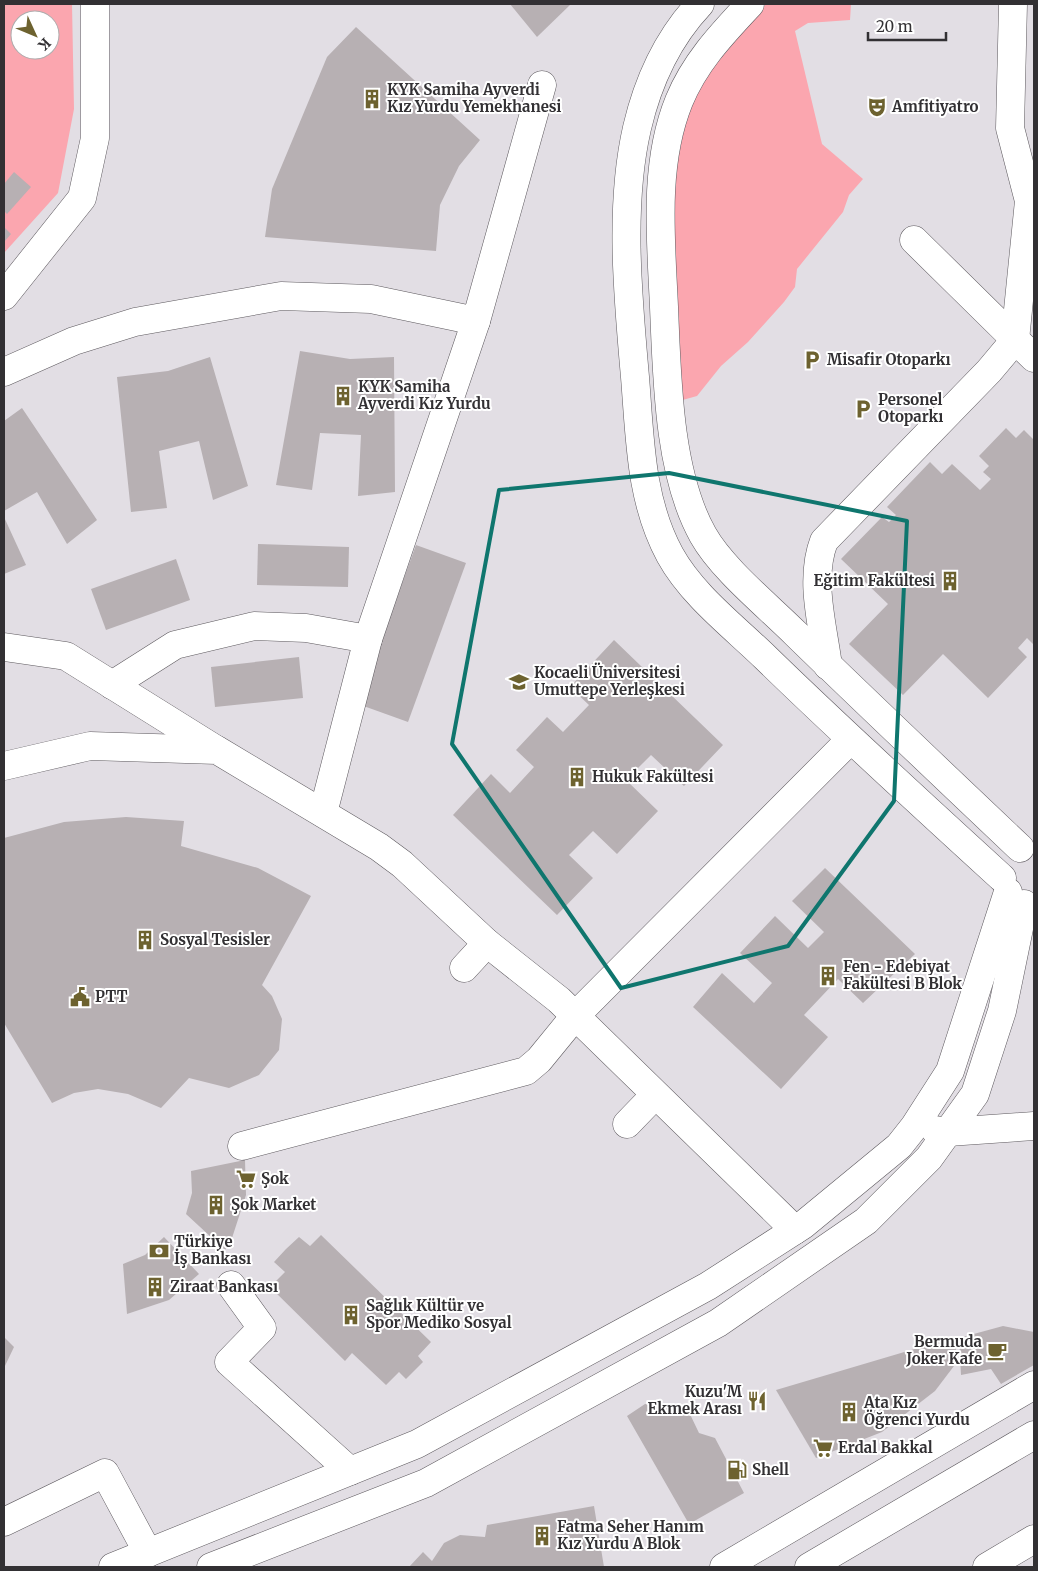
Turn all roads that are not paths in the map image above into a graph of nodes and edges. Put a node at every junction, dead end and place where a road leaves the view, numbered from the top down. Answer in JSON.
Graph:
{"nodes":[{"id":1,"x":96,"y":4,"type":"edge"},
{"id":2,"x":700,"y":4,"type":"edge"},
{"id":3,"x":750,"y":4,"type":"edge"},
{"id":4,"x":1013,"y":4,"type":"edge"},
{"id":5,"x":542,"y":85,"type":"dead end"},
{"id":6,"x":914,"y":240,"type":"dead end"},
{"id":7,"x":4,"y":296,"type":"edge"},
{"id":8,"x":476,"y":321,"type":"junction"},
{"id":9,"x":1025,"y":349,"type":"edge"},
{"id":10,"x":4,"y":372,"type":"edge"},
{"id":11,"x":368,"y":639,"type":"junction"},
{"id":12,"x":4,"y":647,"type":"edge"},
{"id":13,"x":828,"y":666,"type":"junction"},
{"id":14,"x":112,"y":685,"type":"junction"},
{"id":15,"x":850,"y":740,"type":"junction"},
{"id":16,"x":217,"y":750,"type":"junction"},
{"id":17,"x":4,"y":766,"type":"edge"},
{"id":18,"x":323,"y":813,"type":"junction"},
{"id":19,"x":1027,"y":847,"type":"edge"},
{"id":20,"x":1023,"y":898,"type":"edge"},
{"id":21,"x":487,"y":943,"type":"junction"},
{"id":22,"x":464,"y":968,"type":"dead end"},
{"id":23,"x":575,"y":1016,"type":"junction"},
{"id":24,"x":655,"y":1095,"type":"junction"},
{"id":25,"x":628,"y":1124,"type":"dead end"},
{"id":26,"x":1034,"y":1126,"type":"edge"},
{"id":27,"x":914,"y":1127,"type":"junction"},
{"id":28,"x":948,"y":1132,"type":"junction"},
{"id":29,"x":242,"y":1146,"type":"dead end"},
{"id":30,"x":795,"y":1230,"type":"junction"},
{"id":31,"x":231,"y":1285,"type":"dead end"},
{"id":32,"x":1034,"y":1385,"type":"edge"},
{"id":33,"x":1034,"y":1435,"type":"edge"},
{"id":34,"x":350,"y":1471,"type":"junction"},
{"id":35,"x":4,"y":1522,"type":"edge"},
{"id":36,"x":1034,"y":1539,"type":"edge"},
{"id":37,"x":148,"y":1553,"type":"junction"},
{"id":38,"x":113,"y":1567,"type":"edge"},
{"id":39,"x":211,"y":1567,"type":"edge"},
{"id":40,"x":724,"y":1567,"type":"edge"},
{"id":41,"x":809,"y":1567,"type":"edge"},
{"id":42,"x":987,"y":1567,"type":"edge"}],
"edges":[{"from":1,"to":7,"type":"main road"},
{"from":2,"to":15,"type":"main road"},
{"from":3,"to":13,"type":"main road"},
{"from":4,"to":9,"type":"main road"},
{"from":5,"to":8,"type":"main road"},
{"from":6,"to":9,"type":"main road"},
{"from":8,"to":10,"type":"main road"},
{"from":8,"to":11,"type":"main road"},
{"from":9,"to":13,"type":"main road"},
{"from":11,"to":14,"type":"main road"},
{"from":11,"to":18,"type":"main road"},
{"from":12,"to":14,"type":"main road"},
{"from":13,"to":19,"type":"main road"},
{"from":14,"to":16,"type":"main road"},
{"from":15,"to":20,"type":"main road"},
{"from":15,"to":23,"type":"main road"},
{"from":16,"to":17,"type":"main road"},
{"from":16,"to":18,"type":"main road"},
{"from":18,"to":21,"type":"main road"},
{"from":19,"to":20,"type":"main road"},
{"from":20,"to":27,"type":"main road"},
{"from":20,"to":28,"type":"main road"},
{"from":21,"to":22,"type":"main road"},
{"from":21,"to":23,"type":"main road"},
{"from":23,"to":24,"type":"main road"},
{"from":23,"to":29,"type":"main road"},
{"from":24,"to":25,"type":"main road"},
{"from":24,"to":30,"type":"main road"},
{"from":26,"to":28,"type":"main road"},
{"from":27,"to":28,"type":"main road"},
{"from":27,"to":30,"type":"main road"},
{"from":28,"to":39,"type":"main road"},
{"from":30,"to":34,"type":"main road"},
{"from":31,"to":34,"type":"main road"},
{"from":32,"to":40,"type":"main road"},
{"from":33,"to":41,"type":"main road"},
{"from":34,"to":37,"type":"main road"},
{"from":35,"to":37,"type":"main road"},
{"from":36,"to":42,"type":"main road"},
{"from":37,"to":38,"type":"main road"}]}
